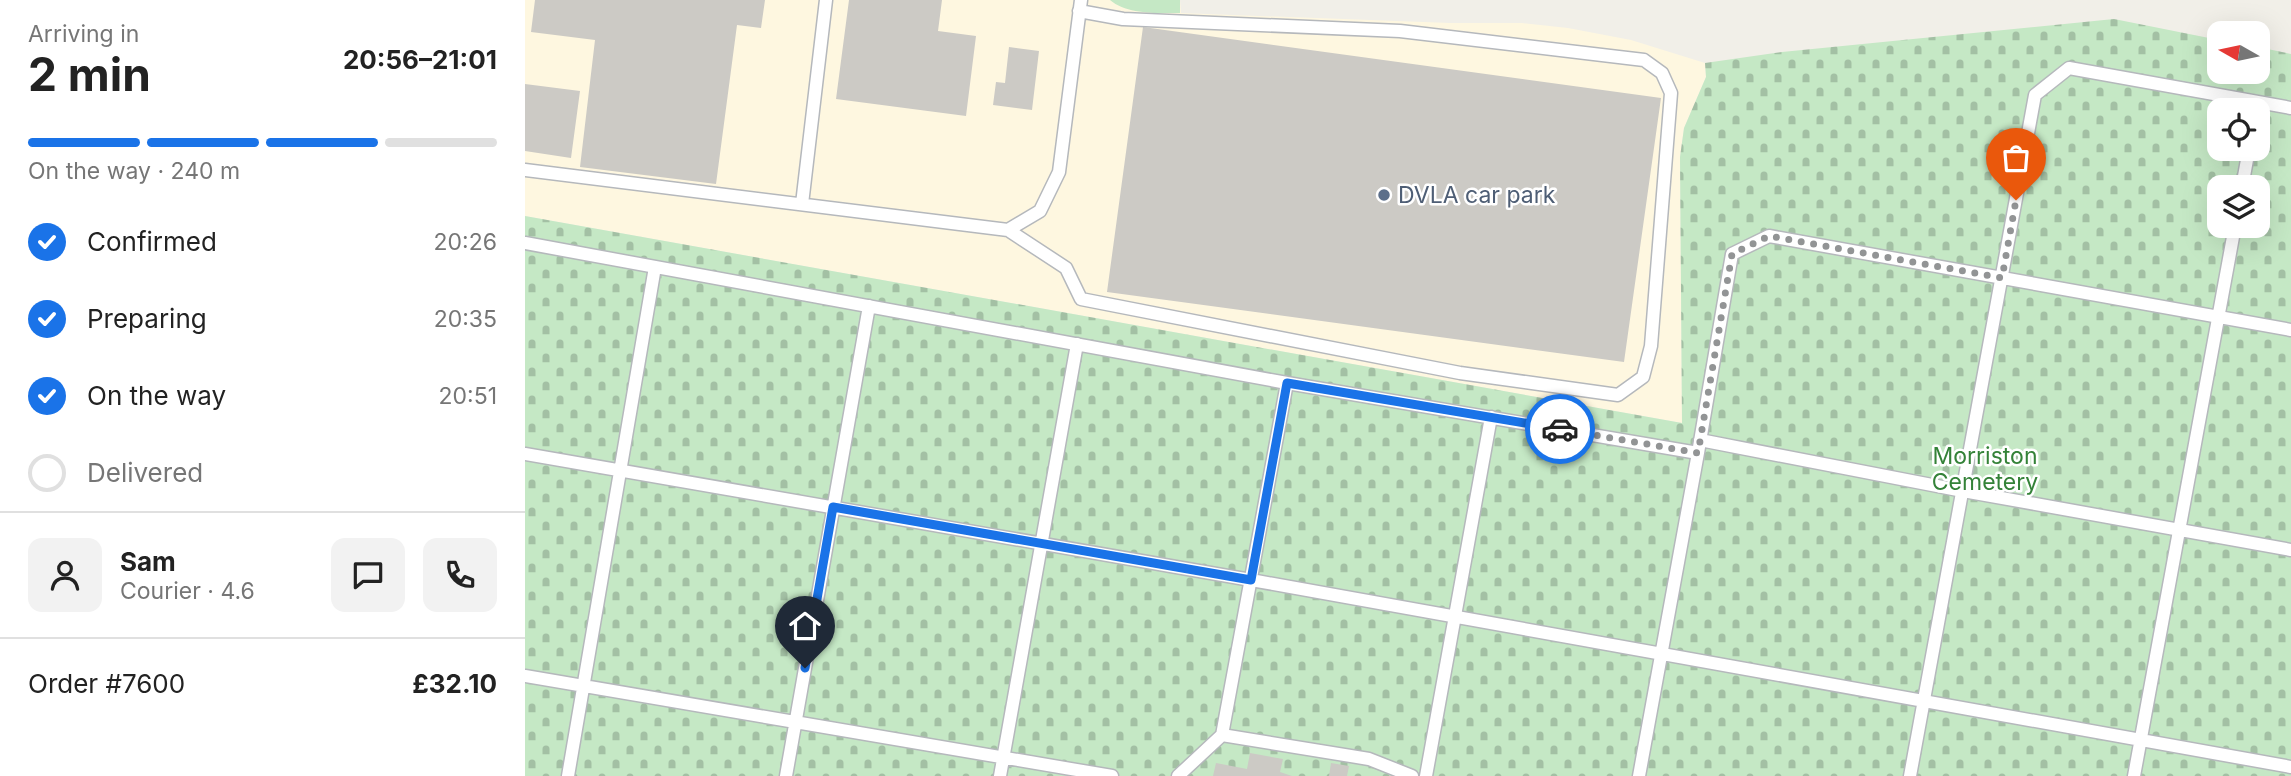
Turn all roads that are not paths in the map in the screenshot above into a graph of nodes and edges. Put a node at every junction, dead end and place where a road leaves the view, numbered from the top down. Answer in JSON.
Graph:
{"nodes":[{"id":1,"x":826,"y":0,"type":"edge"},
{"id":2,"x":1080,"y":5,"type":"edge"},
{"id":3,"x":2217,"y":98,"type":"edge"},
{"id":4,"x":2270,"y":107,"type":"edge"},
{"id":5,"x":2291,"y":108,"type":"edge"},
{"id":6,"x":525,"y":170,"type":"edge"},
{"id":7,"x":802,"y":205,"type":"junction"},
{"id":8,"x":1008,"y":230,"type":"junction"},
{"id":9,"x":2233,"y":238,"type":"edge"},
{"id":10,"x":525,"y":243,"type":"edge"},
{"id":11,"x":655,"y":267,"type":"junction"},
{"id":12,"x":2002,"y":278,"type":"junction"},
{"id":13,"x":869,"y":306,"type":"junction"},
{"id":14,"x":2218,"y":317,"type":"junction"},
{"id":15,"x":2291,"y":330,"type":"edge"},
{"id":16,"x":1077,"y":344,"type":"junction"},
{"id":17,"x":1287,"y":383,"type":"junction"},
{"id":18,"x":1491,"y":417,"type":"junction"},
{"id":19,"x":1699,"y":446,"type":"junction"},
{"id":20,"x":525,"y":454,"type":"edge"},
{"id":21,"x":620,"y":470,"type":"junction"},
{"id":22,"x":1963,"y":491,"type":"junction"},
{"id":23,"x":833,"y":507,"type":"junction"},
{"id":24,"x":2179,"y":530,"type":"junction"},
{"id":25,"x":1042,"y":544,"type":"junction"},
{"id":26,"x":2291,"y":550,"type":"edge"},
{"id":27,"x":1251,"y":580,"type":"junction"},
{"id":28,"x":1455,"y":617,"type":"junction"},
{"id":29,"x":1661,"y":654,"type":"junction"},
{"id":30,"x":525,"y":676,"type":"edge"},
{"id":31,"x":584,"y":686,"type":"junction"},
{"id":32,"x":1924,"y":702,"type":"junction"},
{"id":33,"x":795,"y":722,"type":"junction"},
{"id":34,"x":1222,"y":735,"type":"junction"},
{"id":35,"x":2141,"y":740,"type":"junction"},
{"id":36,"x":1004,"y":757,"type":"junction"},
{"id":37,"x":2291,"y":767,"type":"edge"},
{"id":38,"x":568,"y":776,"type":"edge"},
{"id":39,"x":786,"y":776,"type":"edge"},
{"id":40,"x":1000,"y":776,"type":"edge"},
{"id":41,"x":1112,"y":776,"type":"edge"},
{"id":42,"x":1178,"y":776,"type":"edge"},
{"id":43,"x":1412,"y":776,"type":"edge"},
{"id":44,"x":1426,"y":776,"type":"edge"},
{"id":45,"x":1639,"y":776,"type":"edge"},
{"id":46,"x":1910,"y":776,"type":"edge"},
{"id":47,"x":2134,"y":776,"type":"edge"}],
"edges":[{"from":1,"to":7,"type":"lane"},
{"from":2,"to":8,"type":"lane"},
{"from":2,"to":8,"type":"lane"},
{"from":3,"to":12,"type":"lane"},
{"from":4,"to":5,"type":"lane"},
{"from":6,"to":7,"type":"lane"},
{"from":7,"to":8,"type":"lane"},
{"from":9,"to":14,"type":"lane"},
{"from":10,"to":11,"type":"lane"},
{"from":11,"to":13,"type":"lane"},
{"from":11,"to":21,"type":"lane"},
{"from":12,"to":14,"type":"lane"},
{"from":12,"to":19,"type":"lane"},
{"from":12,"to":22,"type":"lane"},
{"from":13,"to":16,"type":"lane"},
{"from":13,"to":23,"type":"lane"},
{"from":14,"to":15,"type":"lane"},
{"from":14,"to":24,"type":"lane"},
{"from":16,"to":17,"type":"lane"},
{"from":16,"to":25,"type":"lane"},
{"from":17,"to":18,"type":"lane"},
{"from":17,"to":27,"type":"lane"},
{"from":18,"to":19,"type":"lane"},
{"from":18,"to":28,"type":"lane"},
{"from":19,"to":22,"type":"lane"},
{"from":19,"to":29,"type":"lane"},
{"from":20,"to":21,"type":"lane"},
{"from":21,"to":23,"type":"lane"},
{"from":21,"to":31,"type":"lane"},
{"from":22,"to":24,"type":"lane"},
{"from":22,"to":32,"type":"lane"},
{"from":23,"to":25,"type":"lane"},
{"from":23,"to":33,"type":"lane"},
{"from":24,"to":26,"type":"lane"},
{"from":24,"to":35,"type":"lane"},
{"from":25,"to":27,"type":"lane"},
{"from":25,"to":36,"type":"lane"},
{"from":27,"to":28,"type":"lane"},
{"from":27,"to":34,"type":"lane"},
{"from":28,"to":29,"type":"lane"},
{"from":28,"to":44,"type":"lane"},
{"from":29,"to":32,"type":"lane"},
{"from":29,"to":45,"type":"lane"},
{"from":30,"to":31,"type":"lane"},
{"from":31,"to":33,"type":"lane"},
{"from":31,"to":38,"type":"lane"},
{"from":32,"to":35,"type":"lane"},
{"from":32,"to":46,"type":"lane"},
{"from":33,"to":36,"type":"lane"},
{"from":33,"to":39,"type":"lane"},
{"from":34,"to":42,"type":"lane"},
{"from":34,"to":43,"type":"lane"},
{"from":35,"to":37,"type":"lane"},
{"from":35,"to":47,"type":"lane"},
{"from":36,"to":40,"type":"lane"},
{"from":36,"to":41,"type":"lane"}]}
